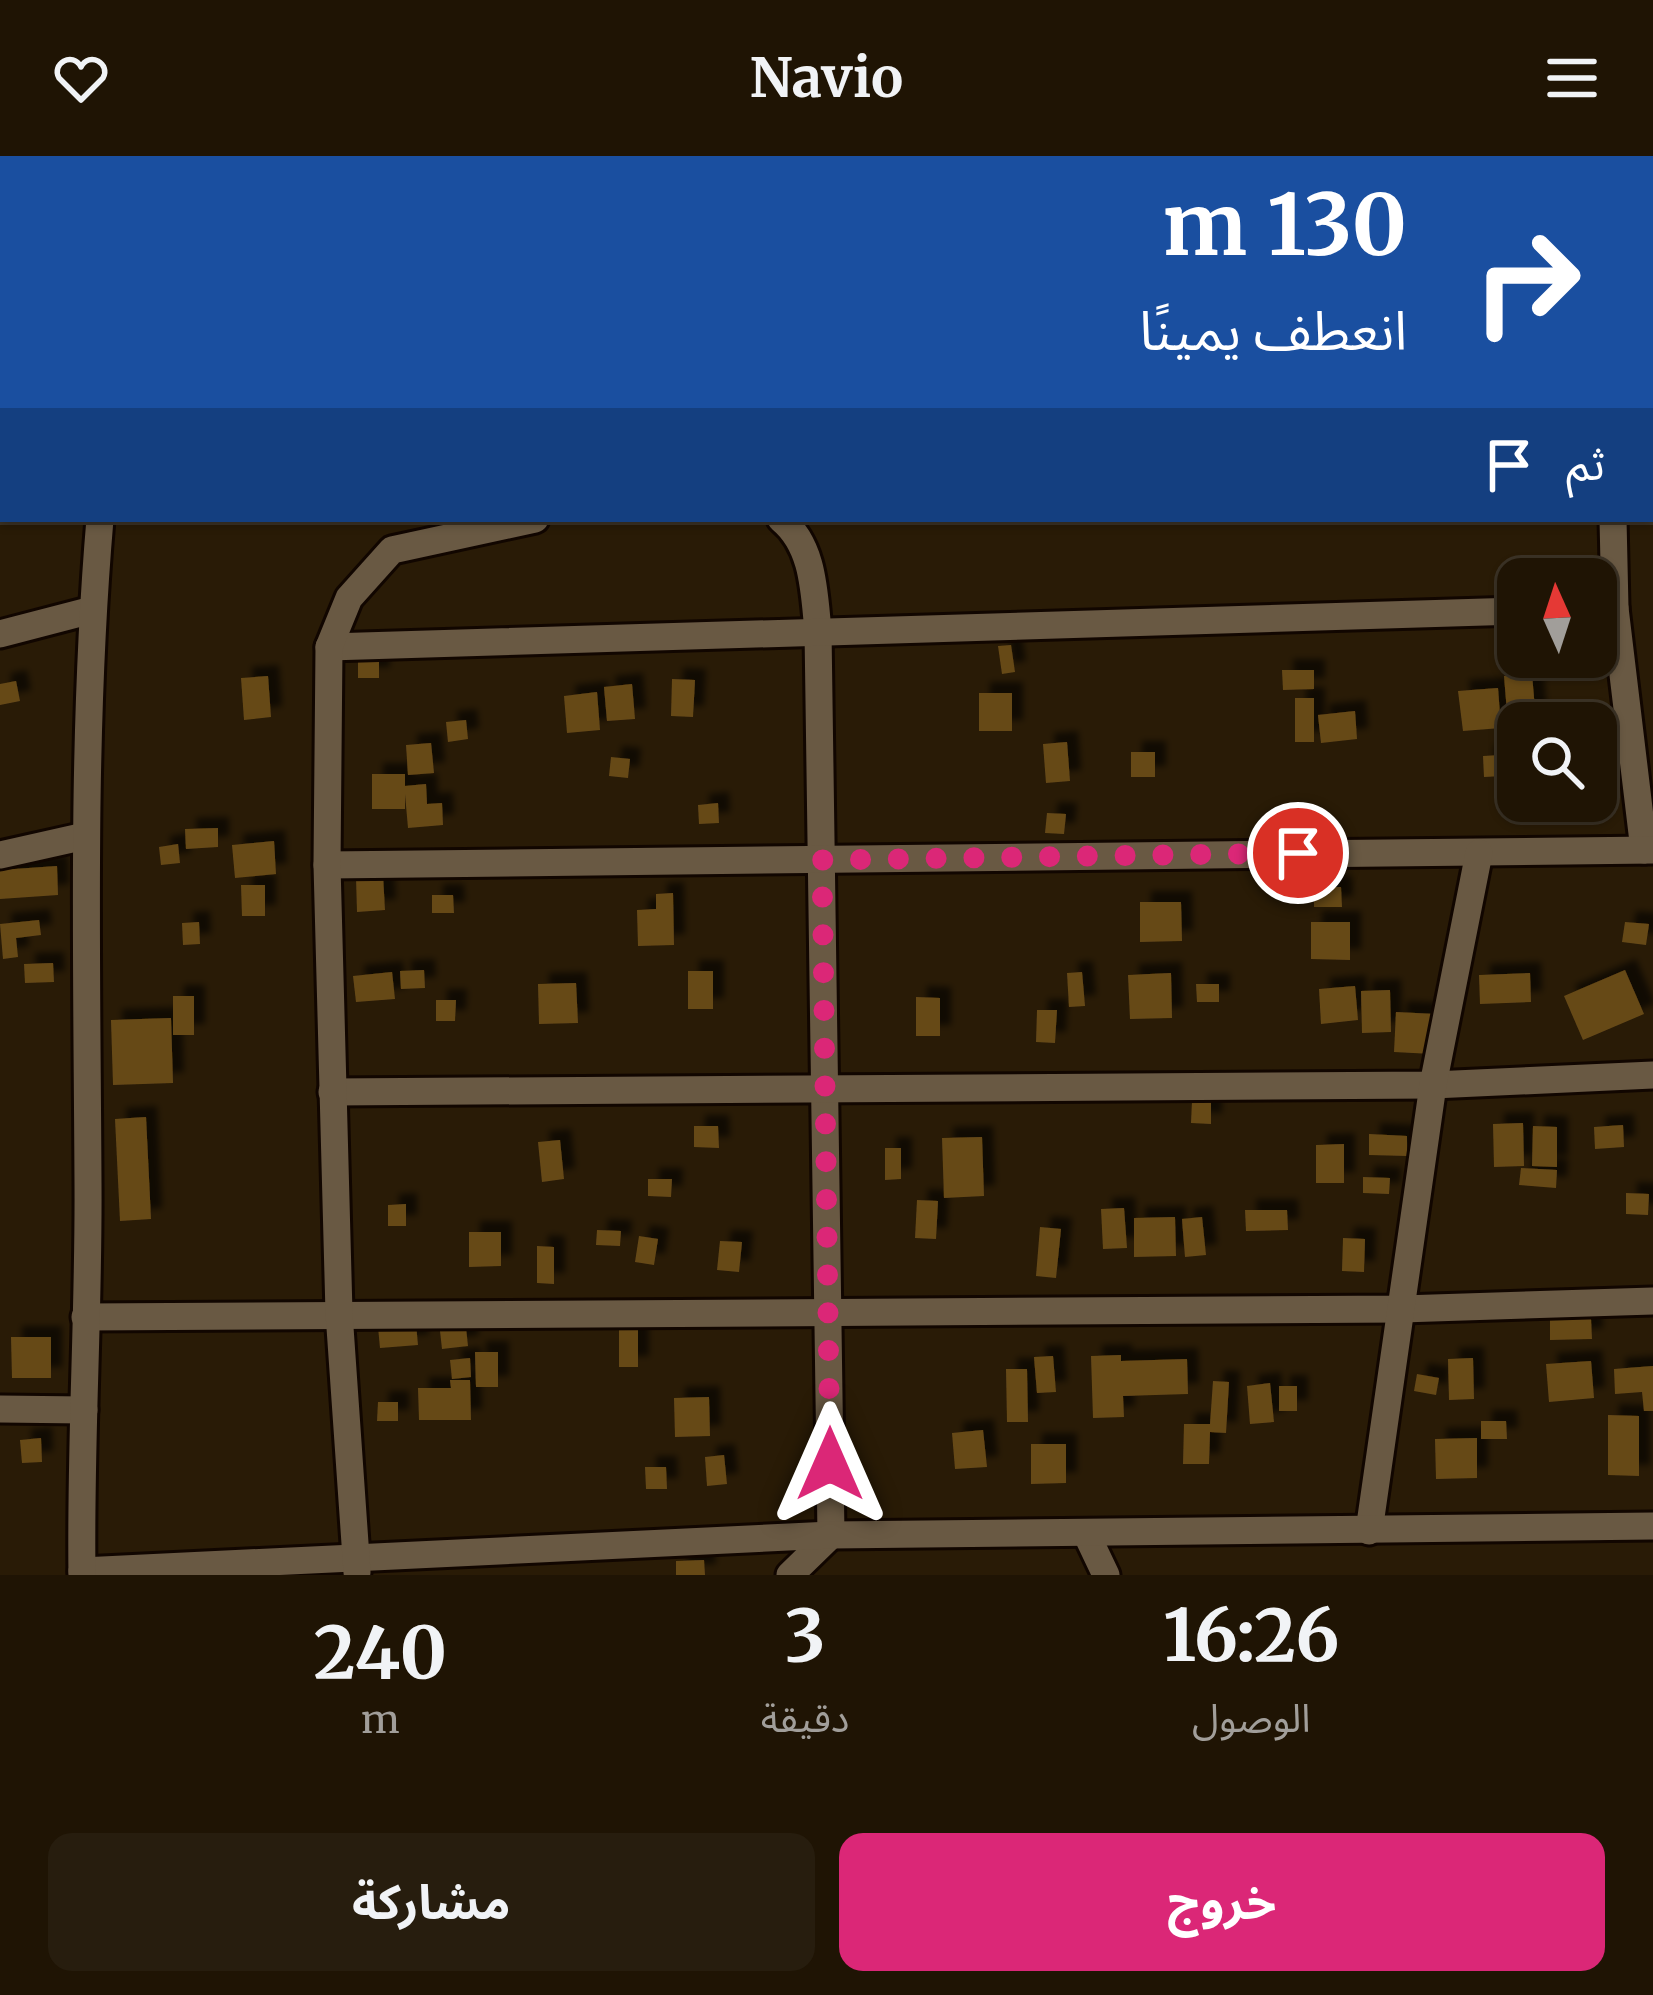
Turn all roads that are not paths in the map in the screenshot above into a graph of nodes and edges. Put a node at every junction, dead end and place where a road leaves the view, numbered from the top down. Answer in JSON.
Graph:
{"nodes":[{"id":1,"x":100,"y":522,"type":"edge"},
{"id":2,"x":522,"y":522,"type":"edge"},
{"id":3,"x":785,"y":522,"type":"edge"},
{"id":4,"x":1613,"y":522,"type":"edge"},
{"id":5,"x":1610,"y":558,"type":"edge"},
{"id":6,"x":92,"y":610,"type":"junction"},
{"id":7,"x":1497,"y":612,"type":"edge"},
{"id":8,"x":818,"y":631,"type":"junction"},
{"id":9,"x":0,"y":634,"type":"edge"},
{"id":10,"x":329,"y":647,"type":"junction"},
{"id":11,"x":1617,"y":675,"type":"edge"},
{"id":12,"x":85,"y":836,"type":"junction"},
{"id":13,"x":1649,"y":850,"type":"edge"},
{"id":14,"x":1479,"y":853,"type":"junction"},
{"id":15,"x":0,"y":854,"type":"edge"},
{"id":16,"x":822,"y":860,"type":"junction"},
{"id":17,"x":327,"y":865,"type":"junction"},
{"id":18,"x":1653,"y":1075,"type":"edge"},
{"id":19,"x":1433,"y":1084,"type":"junction"},
{"id":20,"x":827,"y":1086,"type":"junction"},
{"id":21,"x":332,"y":1092,"type":"junction"},
{"id":22,"x":1653,"y":1300,"type":"edge"},
{"id":23,"x":1402,"y":1309,"type":"junction"},
{"id":24,"x":829,"y":1310,"type":"junction"},
{"id":25,"x":339,"y":1313,"type":"junction"},
{"id":26,"x":85,"y":1317,"type":"junction"},
{"id":27,"x":0,"y":1409,"type":"edge"},
{"id":28,"x":84,"y":1410,"type":"junction"},
{"id":29,"x":1653,"y":1526,"type":"edge"},
{"id":30,"x":1369,"y":1531,"type":"junction"},
{"id":31,"x":1086,"y":1533,"type":"junction"},
{"id":32,"x":831,"y":1535,"type":"junction"},
{"id":33,"x":357,"y":1567,"type":"edge"},
{"id":34,"x":82,"y":1573,"type":"edge"},
{"id":35,"x":790,"y":1575,"type":"edge"},
{"id":36,"x":1106,"y":1575,"type":"edge"}],
"edges":[{"from":1,"to":6,"type":"street"},
{"from":2,"to":10,"type":"street"},
{"from":3,"to":8,"type":"street"},
{"from":4,"to":5,"type":"street"},
{"from":6,"to":9,"type":"street"},
{"from":6,"to":12,"type":"street"},
{"from":7,"to":8,"type":"street"},
{"from":8,"to":10,"type":"street"},
{"from":8,"to":16,"type":"street"},
{"from":10,"to":17,"type":"street"},
{"from":11,"to":13,"type":"street"},
{"from":12,"to":15,"type":"street"},
{"from":12,"to":26,"type":"street"},
{"from":13,"to":14,"type":"street"},
{"from":14,"to":16,"type":"street"},
{"from":14,"to":19,"type":"street"},
{"from":16,"to":17,"type":"street"},
{"from":16,"to":20,"type":"street"},
{"from":17,"to":21,"type":"street"},
{"from":18,"to":19,"type":"street"},
{"from":19,"to":20,"type":"street"},
{"from":19,"to":23,"type":"street"},
{"from":20,"to":21,"type":"street"},
{"from":20,"to":24,"type":"street"},
{"from":21,"to":25,"type":"street"},
{"from":22,"to":23,"type":"street"},
{"from":23,"to":24,"type":"street"},
{"from":23,"to":30,"type":"street"},
{"from":24,"to":25,"type":"street"},
{"from":24,"to":32,"type":"street"},
{"from":25,"to":26,"type":"street"},
{"from":25,"to":33,"type":"street"},
{"from":26,"to":28,"type":"street"},
{"from":27,"to":28,"type":"street"},
{"from":28,"to":34,"type":"street"},
{"from":29,"to":30,"type":"street"},
{"from":30,"to":31,"type":"street"},
{"from":31,"to":32,"type":"street"},
{"from":31,"to":36,"type":"street"},
{"from":32,"to":33,"type":"street"},
{"from":32,"to":35,"type":"street"},
{"from":33,"to":34,"type":"street"}]}
